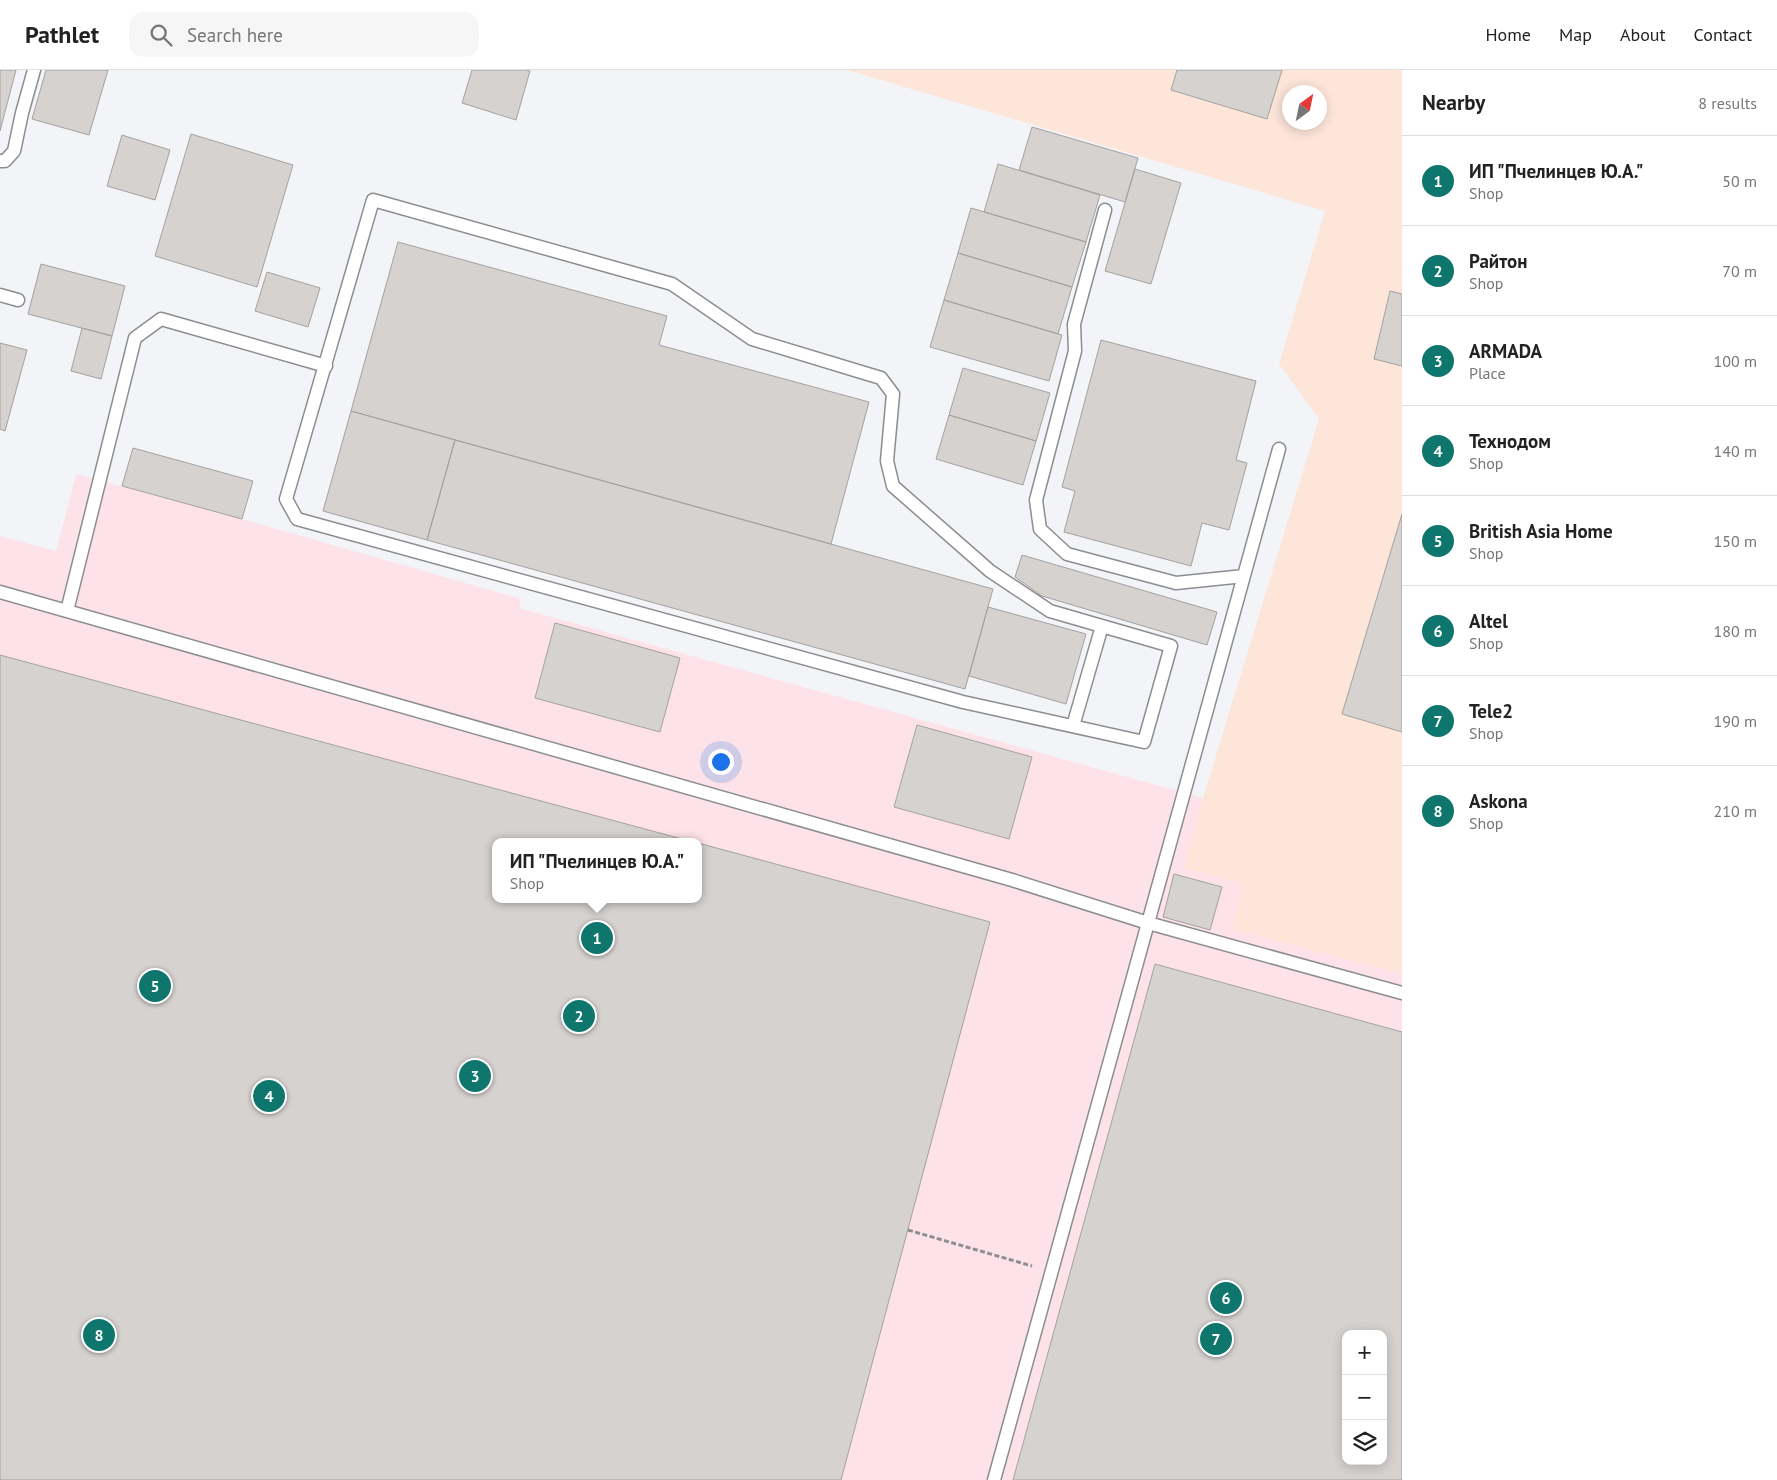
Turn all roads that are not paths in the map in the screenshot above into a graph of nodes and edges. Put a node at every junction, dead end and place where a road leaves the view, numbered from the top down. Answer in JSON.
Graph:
{"nodes":[{"id":1,"x":34,"y":70,"type":"edge"},
{"id":2,"x":0,"y":161,"type":"edge"},
{"id":3,"x":1105,"y":210,"type":"dead end"},
{"id":4,"x":0,"y":295,"type":"edge"},
{"id":5,"x":18,"y":300,"type":"dead end"},
{"id":6,"x":326,"y":366,"type":"junction"},
{"id":7,"x":1279,"y":450,"type":"dead end"},
{"id":8,"x":1244,"y":576,"type":"junction"},
{"id":9,"x":0,"y":592,"type":"edge"},
{"id":10,"x":66,"y":611,"type":"junction"},
{"id":11,"x":1102,"y":626,"type":"junction"},
{"id":12,"x":1073,"y":726,"type":"junction"},
{"id":13,"x":1148,"y":924,"type":"junction"},
{"id":14,"x":1402,"y":993,"type":"edge"},
{"id":15,"x":994,"y":1480,"type":"edge"}],
"edges":[{"from":1,"to":2,"type":"lane"},
{"from":3,"to":8,"type":"lane"},
{"from":4,"to":5,"type":"lane"},
{"from":6,"to":10,"type":"lane"},
{"from":6,"to":11,"type":"lane"},
{"from":6,"to":12,"type":"lane"},
{"from":7,"to":8,"type":"lane"},
{"from":8,"to":13,"type":"lane"},
{"from":9,"to":10,"type":"lane"},
{"from":10,"to":13,"type":"lane"},
{"from":11,"to":12,"type":"lane"},
{"from":11,"to":12,"type":"lane"},
{"from":13,"to":14,"type":"lane"},
{"from":13,"to":15,"type":"lane"}]}
